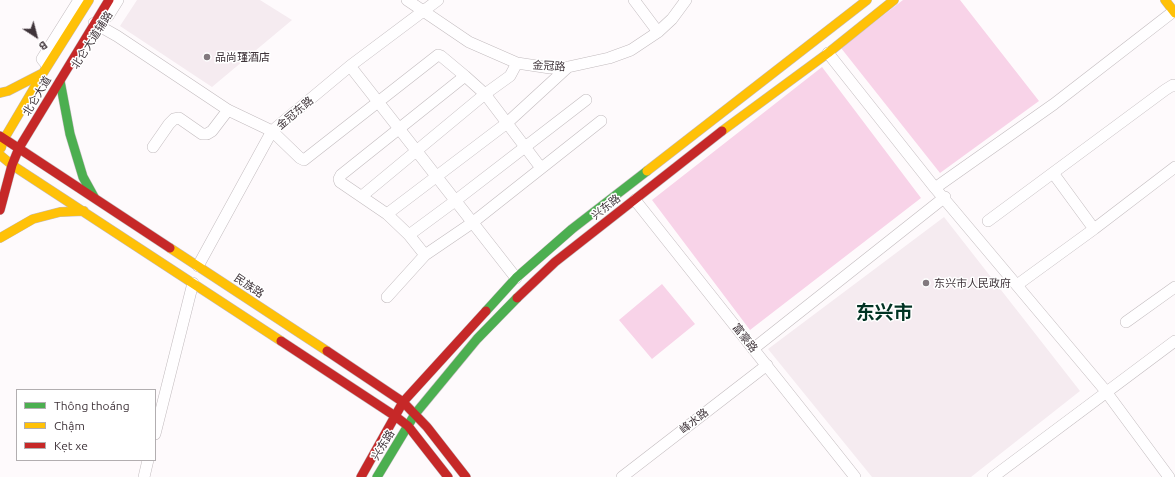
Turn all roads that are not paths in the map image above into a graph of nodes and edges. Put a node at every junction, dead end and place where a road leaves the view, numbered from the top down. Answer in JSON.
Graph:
{"nodes":[{"id":1,"x":79,"y":0,"type":"edge"},
{"id":2,"x":89,"y":0,"type":"edge"},
{"id":3,"x":110,"y":0,"type":"edge"},
{"id":4,"x":118,"y":0,"type":"edge"},
{"id":5,"x":407,"y":0,"type":"edge"},
{"id":6,"x":438,"y":0,"type":"edge"},
{"id":7,"x":634,"y":0,"type":"edge"},
{"id":8,"x":686,"y":0,"type":"edge"},
{"id":9,"x":867,"y":0,"type":"edge"},
{"id":10,"x":894,"y":0,"type":"edge"},
{"id":11,"x":1165,"y":0,"type":"edge"},
{"id":12,"x":424,"y":11,"type":"junction"},
{"id":13,"x":1174,"y":12,"type":"edge"},
{"id":14,"x":98,"y":25,"type":"junction"},
{"id":15,"x":658,"y":32,"type":"junction"},
{"id":16,"x":828,"y":53,"type":"junction"},
{"id":17,"x":517,"y":63,"type":"junction"},
{"id":18,"x":350,"y":66,"type":"junction"},
{"id":19,"x":568,"y":67,"type":"junction"},
{"id":20,"x":45,"y":70,"type":"junction"},
{"id":21,"x":464,"y":76,"type":"junction"},
{"id":22,"x":62,"y":78,"type":"junction"},
{"id":23,"x":1175,"y":86,"type":"edge"},
{"id":24,"x":0,"y":93,"type":"edge"},
{"id":25,"x":485,"y":94,"type":"junction"},
{"id":26,"x":586,"y":100,"type":"dead end"},
{"id":27,"x":378,"y":102,"type":"junction"},
{"id":28,"x":228,"y":110,"type":"junction"},
{"id":29,"x":601,"y":121,"type":"dead end"},
{"id":30,"x":507,"y":123,"type":"junction"},
{"id":31,"x":399,"y":129,"type":"junction"},
{"id":32,"x":272,"y":131,"type":"junction"},
{"id":33,"x":2,"y":138,"type":"edge"},
{"id":34,"x":153,"y":147,"type":"dead end"},
{"id":35,"x":524,"y":147,"type":"junction"},
{"id":36,"x":19,"y":148,"type":"junction"},
{"id":37,"x":0,"y":150,"type":"edge"},
{"id":38,"x":416,"y":151,"type":"junction"},
{"id":39,"x":0,"y":155,"type":"edge"},
{"id":40,"x":12,"y":165,"type":"junction"},
{"id":41,"x":541,"y":168,"type":"junction"},
{"id":42,"x":1175,"y":168,"type":"edge"},
{"id":43,"x":1053,"y":172,"type":"junction"},
{"id":44,"x":436,"y":177,"type":"junction"},
{"id":45,"x":936,"y":188,"type":"junction"},
{"id":46,"x":362,"y":196,"type":"junction"},
{"id":47,"x":944,"y":197,"type":"junction"},
{"id":48,"x":95,"y":199,"type":"junction"},
{"id":49,"x":635,"y":200,"type":"junction"},
{"id":50,"x":455,"y":201,"type":"junction"},
{"id":51,"x":0,"y":210,"type":"edge"},
{"id":52,"x":84,"y":211,"type":"junction"},
{"id":53,"x":387,"y":214,"type":"junction"},
{"id":54,"x":988,"y":220,"type":"dead end"},
{"id":55,"x":472,"y":223,"type":"junction"},
{"id":56,"x":1094,"y":229,"type":"junction"},
{"id":57,"x":409,"y":234,"type":"junction"},
{"id":58,"x":0,"y":238,"type":"edge"},
{"id":59,"x":425,"y":255,"type":"junction"},
{"id":60,"x":198,"y":266,"type":"junction"},
{"id":61,"x":516,"y":278,"type":"junction"},
{"id":62,"x":193,"y":283,"type":"junction"},
{"id":63,"x":1017,"y":285,"type":"junction"},
{"id":64,"x":1175,"y":287,"type":"edge"},
{"id":65,"x":386,"y":297,"type":"dead end"},
{"id":66,"x":1126,"y":322,"type":"dead end"},
{"id":67,"x":1175,"y":341,"type":"edge"},
{"id":68,"x":753,"y":349,"type":"junction"},
{"id":69,"x":766,"y":366,"type":"junction"},
{"id":70,"x":1106,"y":392,"type":"junction"},
{"id":71,"x":403,"y":402,"type":"junction"},
{"id":72,"x":415,"y":414,"type":"junction"},
{"id":73,"x":395,"y":416,"type":"junction"},
{"id":74,"x":408,"y":426,"type":"junction"},
{"id":75,"x":156,"y":430,"type":"edge"},
{"id":76,"x":148,"y":461,"type":"edge"},
{"id":77,"x":144,"y":477,"type":"edge"},
{"id":78,"x":361,"y":477,"type":"edge"},
{"id":79,"x":377,"y":477,"type":"edge"},
{"id":80,"x":448,"y":477,"type":"edge"},
{"id":81,"x":466,"y":477,"type":"edge"},
{"id":82,"x":622,"y":477,"type":"edge"},
{"id":83,"x":855,"y":477,"type":"edge"},
{"id":84,"x":993,"y":477,"type":"edge"},
{"id":85,"x":1169,"y":477,"type":"edge"}],
"edges":[{"from":1,"to":20,"type":"street"},
{"from":2,"to":20,"type":"main road","name":"北仑大道"},
{"from":3,"to":14,"type":"main road"},
{"from":4,"to":14,"type":"street","name":"北仑大道辅路"},
{"from":5,"to":12,"type":"street","name":"金冠路"},
{"from":6,"to":12,"type":"street","name":"金冠东路"},
{"from":7,"to":15,"type":"street"},
{"from":8,"to":15,"type":"street","name":"金冠路"},
{"from":9,"to":61,"type":"main road","name":"兴东路"},
{"from":10,"to":16,"type":"main road","name":"兴东路"},
{"from":11,"to":13,"type":"main road"},
{"from":12,"to":17,"type":"street","name":"金冠路"},
{"from":12,"to":18,"type":"street","name":"金冠东路"},
{"from":13,"to":45,"type":"street"},
{"from":14,"to":22,"type":"street","name":"北仑大道辅路"},
{"from":14,"to":28,"type":"street"},
{"from":15,"to":19,"type":"street","name":"金冠路"},
{"from":16,"to":45,"type":"street"},
{"from":16,"to":49,"type":"main road","name":"兴东路"},
{"from":17,"to":19,"type":"street","name":"金冠路"},
{"from":17,"to":25,"type":"street"},
{"from":18,"to":27,"type":"street"},
{"from":18,"to":32,"type":"street","name":"金冠东路"},
{"from":19,"to":30,"type":"street"},
{"from":20,"to":24,"type":"main road"},
{"from":20,"to":33,"type":"main road","name":"北仑大道"},
{"from":21,"to":25,"type":"street"},
{"from":21,"to":27,"type":"street"},
{"from":21,"to":31,"type":"street"},
{"from":22,"to":36,"type":"main road","name":"北仑大道"},
{"from":22,"to":48,"type":"main road"},
{"from":23,"to":43,"type":"street"},
{"from":25,"to":30,"type":"street"},
{"from":25,"to":38,"type":"street"},
{"from":26,"to":35,"type":"street"},
{"from":27,"to":31,"type":"street"},
{"from":27,"to":32,"type":"street"},
{"from":28,"to":32,"type":"street"},
{"from":28,"to":34,"type":"street"},
{"from":29,"to":41,"type":"street"},
{"from":30,"to":35,"type":"street"},
{"from":30,"to":44,"type":"street"},
{"from":31,"to":38,"type":"street"},
{"from":31,"to":46,"type":"street"},
{"from":32,"to":60,"type":"street","name":"金冠东路"},
{"from":33,"to":36,"type":"main road","name":"民族路"},
{"from":33,"to":37,"type":"main road","name":"北仑大道"},
{"from":35,"to":41,"type":"street"},
{"from":35,"to":50,"type":"street"},
{"from":36,"to":40,"type":"main road","name":"北仑大道"},
{"from":36,"to":48,"type":"main road","name":"民族路"},
{"from":38,"to":44,"type":"street"},
{"from":38,"to":46,"type":"street"},
{"from":39,"to":40,"type":"main road"},
{"from":40,"to":51,"type":"main road","name":"北仑大道"},
{"from":40,"to":52,"type":"main road"},
{"from":41,"to":55,"type":"street"},
{"from":42,"to":56,"type":"street"},
{"from":43,"to":54,"type":"street"},
{"from":43,"to":56,"type":"street"},
{"from":44,"to":50,"type":"street"},
{"from":44,"to":53,"type":"street"},
{"from":45,"to":47,"type":"street"},
{"from":46,"to":53,"type":"street"},
{"from":47,"to":63,"type":"street"},
{"from":47,"to":68,"type":"street"},
{"from":48,"to":60,"type":"main road","name":"民族路"},
{"from":49,"to":68,"type":"street","name":"富豪路"},
{"from":49,"to":72,"type":"main road","name":"兴东路"},
{"from":50,"to":55,"type":"street"},
{"from":50,"to":57,"type":"street"},
{"from":52,"to":58,"type":"main road"},
{"from":52,"to":62,"type":"main road"},
{"from":53,"to":57,"type":"street"},
{"from":55,"to":59,"type":"street"},
{"from":55,"to":61,"type":"street"},
{"from":56,"to":63,"type":"street"},
{"from":57,"to":59,"type":"street"},
{"from":59,"to":65,"type":"street"},
{"from":60,"to":71,"type":"main road","name":"民族路"},
{"from":61,"to":71,"type":"main road","name":"兴东路"},
{"from":62,"to":73,"type":"main road"},
{"from":62,"to":75,"type":"street"},
{"from":63,"to":70,"type":"street"},
{"from":64,"to":66,"type":"street"},
{"from":67,"to":70,"type":"street"},
{"from":68,"to":69,"type":"street","name":"富豪路"},
{"from":69,"to":82,"type":"street","name":"峰水路"},
{"from":69,"to":83,"type":"street","name":"富豪路"},
{"from":70,"to":84,"type":"street"},
{"from":70,"to":85,"type":"street"},
{"from":71,"to":72,"type":"main road","name":"民族路"},
{"from":71,"to":73,"type":"main road","name":"兴东路"},
{"from":72,"to":74,"type":"main road","name":"兴东路"},
{"from":72,"to":81,"type":"main road","name":"民族路"},
{"from":73,"to":74,"type":"main road"},
{"from":73,"to":78,"type":"main road","name":"兴东路"},
{"from":74,"to":79,"type":"main road","name":"兴东路"},
{"from":74,"to":80,"type":"main road"},
{"from":76,"to":77,"type":"street"}]}
